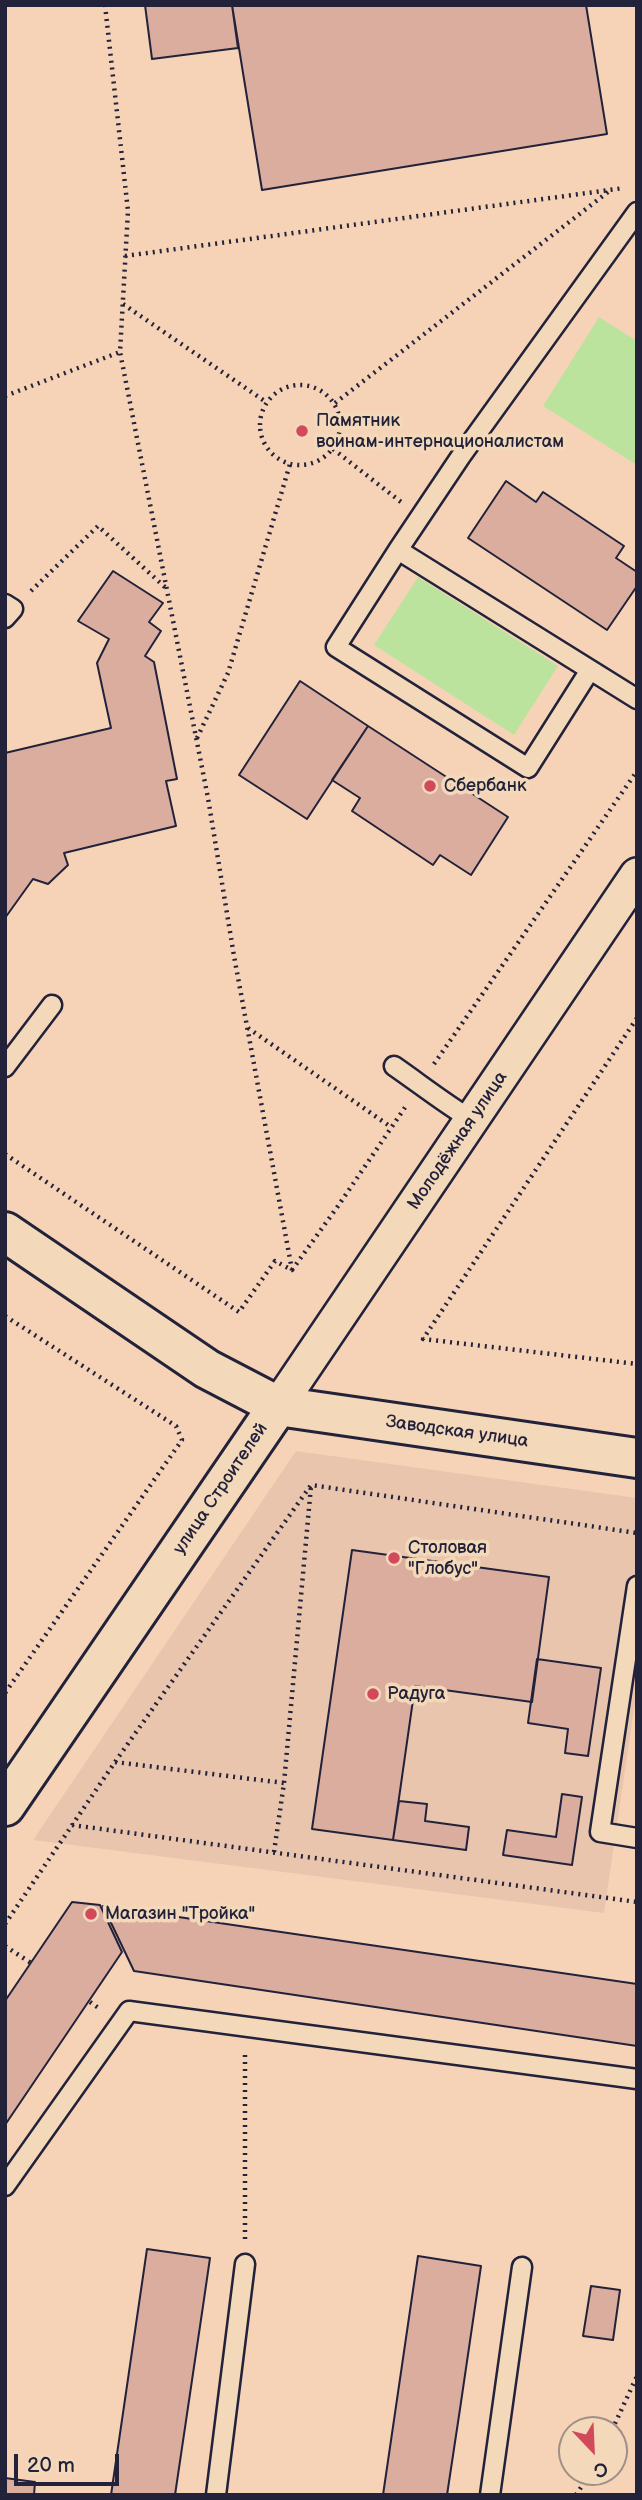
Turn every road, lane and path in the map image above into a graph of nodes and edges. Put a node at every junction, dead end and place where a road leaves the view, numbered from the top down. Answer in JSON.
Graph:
{"nodes":[{"id":1,"x":105,"y":5,"type":"edge"},
{"id":2,"x":637,"y":186,"type":"edge"},
{"id":3,"x":610,"y":190,"type":"junction"},
{"id":4,"x":637,"y":212,"type":"edge"},
{"id":5,"x":125,"y":256,"type":"junction"},
{"id":6,"x":122,"y":304,"type":"junction"},
{"id":7,"x":120,"y":352,"type":"junction"},
{"id":8,"x":5,"y":396,"type":"edge"},
{"id":9,"x":265,"y":402,"type":"junction"},
{"id":10,"x":335,"y":403,"type":"junction"},
{"id":11,"x":333,"y":449,"type":"junction"},
{"id":12,"x":290,"y":464,"type":"junction"},
{"id":13,"x":420,"y":516,"type":"junction"},
{"id":14,"x":398,"y":550,"type":"junction"},
{"id":15,"x":167,"y":589,"type":"junction"},
{"id":16,"x":8,"y":610,"type":"edge"},
{"id":17,"x":590,"y":670,"type":"junction"},
{"id":18,"x":637,"y":699,"type":"edge"},
{"id":19,"x":197,"y":739,"type":"junction"},
{"id":20,"x":637,"y":771,"type":"edge"},
{"id":21,"x":637,"y":875,"type":"edge"},
{"id":22,"x":52,"y":1005,"type":"dead end"},
{"id":23,"x":637,"y":1018,"type":"edge"},
{"id":24,"x":247,"y":1027,"type":"junction"},
{"id":25,"x":5,"y":1066,"type":"edge"},
{"id":26,"x":394,"y":1066,"type":"dead end"},
{"id":27,"x":420,"y":1084,"type":"junction"},
{"id":28,"x":472,"y":1120,"type":"junction"},
{"id":29,"x":391,"y":1127,"type":"junction"},
{"id":30,"x":5,"y":1154,"type":"edge"},
{"id":31,"x":5,"y":1232,"type":"edge"},
{"id":32,"x":292,"y":1270,"type":"junction"},
{"id":33,"x":5,"y":1316,"type":"edge"},
{"id":34,"x":637,"y":1364,"type":"edge"},
{"id":35,"x":278,"y":1406,"type":"junction"},
{"id":36,"x":637,"y":1458,"type":"edge"},
{"id":37,"x":311,"y":1485,"type":"junction"},
{"id":38,"x":637,"y":1532,"type":"edge"},
{"id":39,"x":637,"y":1586,"type":"edge"},
{"id":40,"x":5,"y":1693,"type":"edge"},
{"id":41,"x":115,"y":1762,"type":"junction"},
{"id":42,"x":284,"y":1783,"type":"junction"},
{"id":43,"x":5,"y":1806,"type":"edge"},
{"id":44,"x":72,"y":1825,"type":"junction"},
{"id":45,"x":637,"y":1838,"type":"edge"},
{"id":46,"x":274,"y":1852,"type":"junction"},
{"id":47,"x":637,"y":1902,"type":"edge"},
{"id":48,"x":5,"y":1924,"type":"edge"},
{"id":49,"x":5,"y":1946,"type":"edge"},
{"id":50,"x":31,"y":1963,"type":"dead end"},
{"id":51,"x":246,"y":2026,"type":"junction"},
{"id":52,"x":637,"y":2079,"type":"edge"},
{"id":53,"x":5,"y":2186,"type":"edge"},
{"id":54,"x":245,"y":2264,"type":"joint"},
{"id":55,"x":522,"y":2267,"type":"dead end"},
{"id":56,"x":637,"y":2376,"type":"edge"},
{"id":57,"x":618,"y":2416,"type":"edge"},
{"id":58,"x":216,"y":2495,"type":"edge"},
{"id":59,"x":490,"y":2495,"type":"edge"}],
"edges":[{"from":1,"to":5,"type":"path"},
{"from":2,"to":3,"type":"path"},
{"from":3,"to":5,"type":"path"},
{"from":3,"to":10,"type":"path"},
{"from":4,"to":13,"type":"lane"},
{"from":5,"to":6,"type":"path"},
{"from":6,"to":7,"type":"path"},
{"from":6,"to":9,"type":"path"},
{"from":7,"to":8,"type":"path"},
{"from":7,"to":15,"type":"path"},
{"from":9,"to":10,"type":"path"},
{"from":9,"to":12,"type":"path"},
{"from":10,"to":11,"type":"path"},
{"from":11,"to":12,"type":"path"},
{"from":11,"to":13,"type":"path"},
{"from":12,"to":19,"type":"path"},
{"from":13,"to":14,"type":"lane"},
{"from":14,"to":17,"type":"lane"},
{"from":14,"to":17,"type":"lane"},
{"from":15,"to":16,"type":"path"},
{"from":15,"to":19,"type":"path"},
{"from":17,"to":18,"type":"lane"},
{"from":19,"to":24,"type":"path"},
{"from":20,"to":27,"type":"path"},
{"from":21,"to":28,"type":"street","name":"Молодёжная улица"},
{"from":22,"to":25,"type":"lane"},
{"from":23,"to":34,"type":"path"},
{"from":24,"to":29,"type":"path"},
{"from":24,"to":32,"type":"path"},
{"from":26,"to":27,"type":"lane"},
{"from":27,"to":28,"type":"lane"},
{"from":27,"to":29,"type":"path"},
{"from":28,"to":35,"type":"street","name":"Молодёжная улица"},
{"from":29,"to":32,"type":"path"},
{"from":30,"to":32,"type":"path"},
{"from":31,"to":35,"type":"street","name":"улица Строителей"},
{"from":33,"to":40,"type":"path"},
{"from":35,"to":36,"type":"street","name":"Заводская улица"},
{"from":35,"to":43,"type":"street","name":"улица Строителей"},
{"from":37,"to":38,"type":"path"},
{"from":37,"to":41,"type":"path"},
{"from":37,"to":42,"type":"path"},
{"from":39,"to":45,"type":"lane"},
{"from":41,"to":42,"type":"path"},
{"from":41,"to":44,"type":"path"},
{"from":42,"to":46,"type":"path"},
{"from":44,"to":46,"type":"path"},
{"from":44,"to":48,"type":"path"},
{"from":46,"to":47,"type":"path"},
{"from":49,"to":50,"type":"path"},
{"from":51,"to":52,"type":"lane"},
{"from":51,"to":53,"type":"lane"},
{"from":51,"to":54,"type":"path"},
{"from":54,"to":58,"type":"lane"},
{"from":55,"to":59,"type":"lane"},
{"from":56,"to":57,"type":"path"}]}
